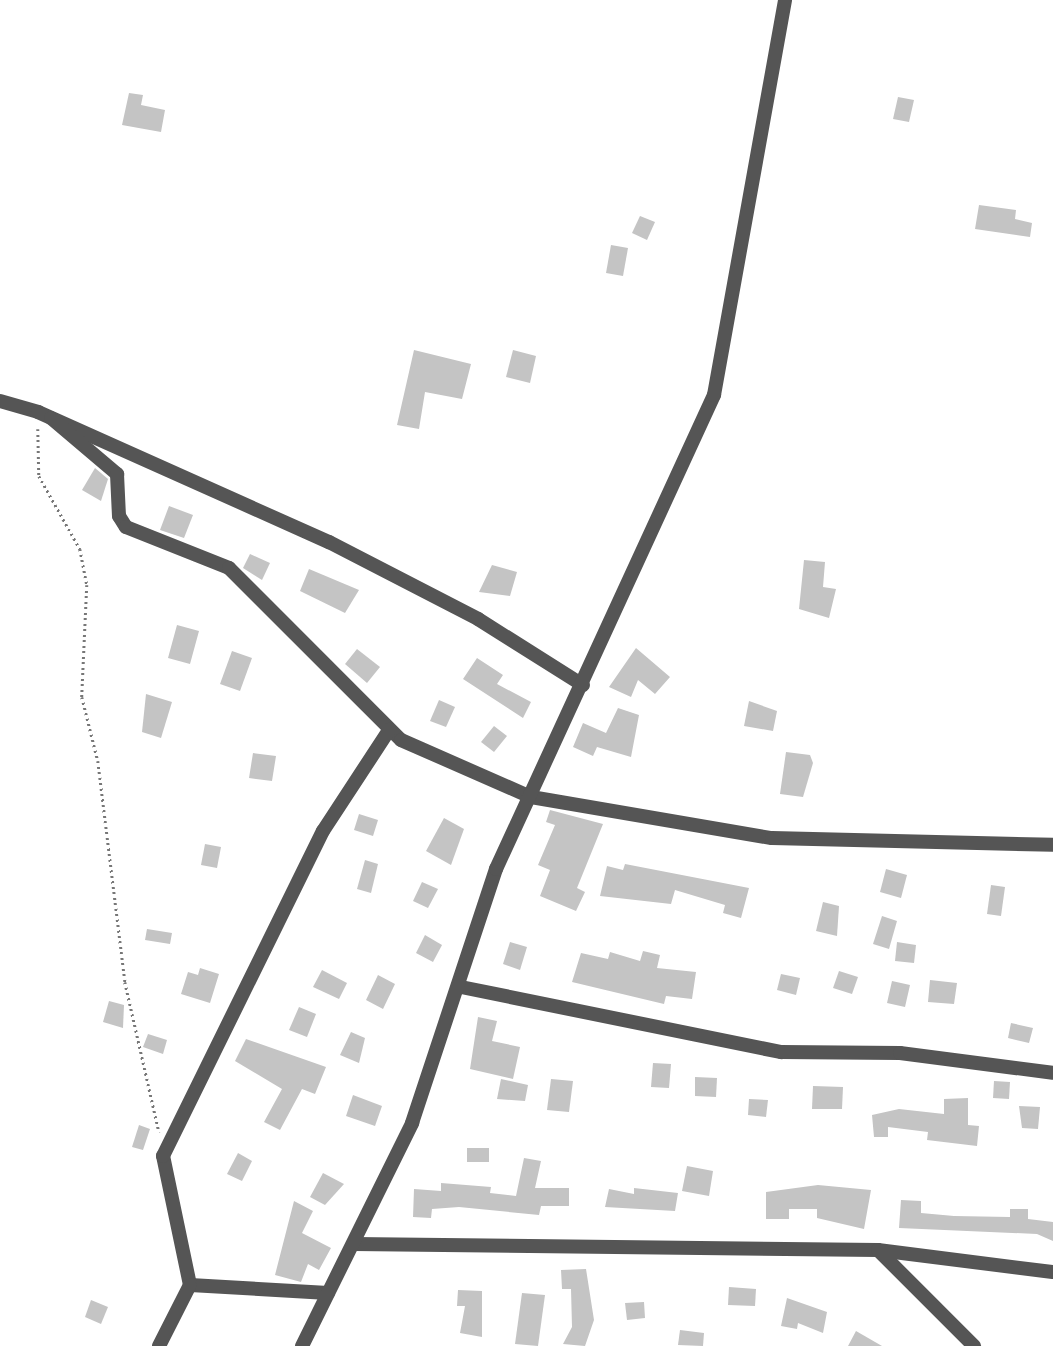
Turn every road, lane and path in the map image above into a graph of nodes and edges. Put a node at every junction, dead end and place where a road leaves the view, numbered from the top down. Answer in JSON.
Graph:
{"nodes":[{"id":1,"x":785,"y":0,"type":"edge"},
{"id":2,"x":0,"y":401,"type":"edge"},
{"id":3,"x":45,"y":415,"type":"junction"},
{"id":4,"x":583,"y":685,"type":"junction"},
{"id":5,"x":388,"y":730,"type":"junction"},
{"id":6,"x":531,"y":797,"type":"junction"},
{"id":7,"x":1053,"y":845,"type":"edge"},
{"id":8,"x":461,"y":987,"type":"junction"},
{"id":9,"x":1053,"y":1073,"type":"edge"},
{"id":10,"x":163,"y":1156,"type":"junction"},
{"id":11,"x":354,"y":1244,"type":"junction"},
{"id":12,"x":878,"y":1250,"type":"junction"},
{"id":13,"x":1053,"y":1272,"type":"edge"},
{"id":14,"x":190,"y":1284,"type":"junction"},
{"id":15,"x":328,"y":1293,"type":"junction"},
{"id":16,"x":159,"y":1346,"type":"edge"},
{"id":17,"x":302,"y":1346,"type":"edge"},
{"id":18,"x":974,"y":1346,"type":"edge"}],
"edges":[{"from":1,"to":4,"type":"street"},
{"from":2,"to":3,"type":"street"},
{"from":3,"to":4,"type":"street"},
{"from":3,"to":5,"type":"street"},
{"from":3,"to":10,"type":"path"},
{"from":4,"to":6,"type":"street"},
{"from":5,"to":6,"type":"street"},
{"from":5,"to":10,"type":"street"},
{"from":6,"to":7,"type":"street"},
{"from":6,"to":8,"type":"street"},
{"from":8,"to":9,"type":"street"},
{"from":8,"to":11,"type":"street"},
{"from":10,"to":14,"type":"street"},
{"from":11,"to":12,"type":"street"},
{"from":11,"to":15,"type":"street"},
{"from":12,"to":13,"type":"street"},
{"from":12,"to":18,"type":"street"},
{"from":14,"to":15,"type":"street"},
{"from":14,"to":16,"type":"street"},
{"from":15,"to":17,"type":"street"}]}
